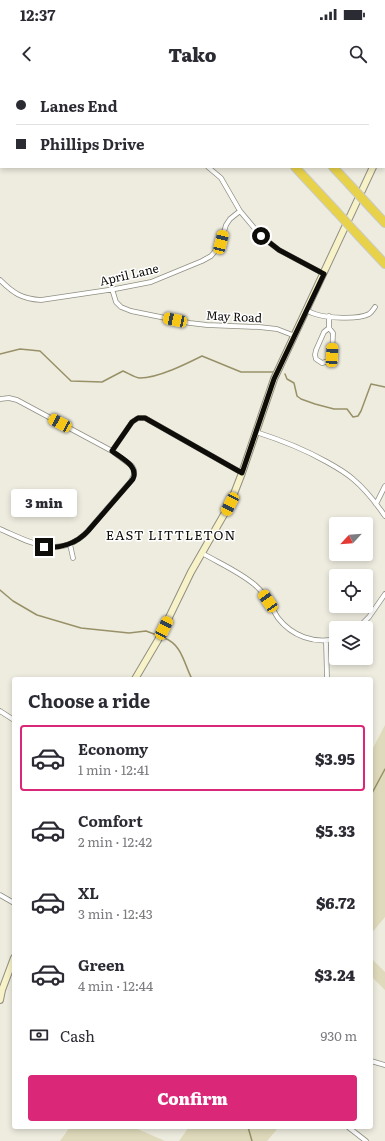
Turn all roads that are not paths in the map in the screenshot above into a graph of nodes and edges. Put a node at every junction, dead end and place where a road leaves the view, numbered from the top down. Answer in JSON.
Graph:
{"nodes":[{"id":1,"x":209,"y":168,"type":"edge"},
{"id":2,"x":296,"y":168,"type":"edge"},
{"id":3,"x":334,"y":168,"type":"edge"},
{"id":4,"x":372,"y":168,"type":"edge"},
{"id":5,"x":240,"y":211,"type":"junction"},
{"id":6,"x":385,"y":223,"type":"edge"},
{"id":7,"x":385,"y":264,"type":"edge"},
{"id":8,"x":324,"y":274,"type":"junction"},
{"id":9,"x":0,"y":280,"type":"edge"},
{"id":10,"x":112,"y":289,"type":"junction"},
{"id":11,"x":375,"y":307,"type":"dead end"},
{"id":12,"x":307,"y":310,"type":"junction"},
{"id":13,"x":329,"y":316,"type":"junction"},
{"id":14,"x":329,"y":328,"type":"junction"},
{"id":15,"x":295,"y":336,"type":"junction"},
{"id":16,"x":0,"y":400,"type":"edge"},
{"id":17,"x":256,"y":432,"type":"junction"},
{"id":18,"x":112,"y":451,"type":"junction"},
{"id":19,"x":242,"y":473,"type":"junction"},
{"id":20,"x":385,"y":486,"type":"edge"},
{"id":21,"x":376,"y":504,"type":"junction"},
{"id":22,"x":385,"y":516,"type":"edge"},
{"id":23,"x":0,"y":529,"type":"edge"},
{"id":24,"x":70,"y":544,"type":"junction"},
{"id":25,"x":202,"y":553,"type":"junction"},
{"id":26,"x":73,"y":558,"type":"dead end"},
{"id":27,"x":385,"y":594,"type":"edge"},
{"id":28,"x":364,"y":621,"type":"edge"},
{"id":29,"x":329,"y":640,"type":"edge"},
{"id":30,"x":326,"y":641,"type":"junction"},
{"id":31,"x":136,"y":677,"type":"edge"},
{"id":32,"x":327,"y":677,"type":"edge"},
{"id":33,"x":0,"y":711,"type":"edge"},
{"id":34,"x":12,"y":719,"type":"edge"},
{"id":35,"x":0,"y":895,"type":"edge"},
{"id":36,"x":12,"y":902,"type":"edge"},
{"id":37,"x":12,"y":963,"type":"edge"},
{"id":38,"x":0,"y":1000,"type":"edge"},
{"id":39,"x":373,"y":1062,"type":"edge"},
{"id":40,"x":385,"y":1065,"type":"edge"},
{"id":41,"x":351,"y":1129,"type":"edge"},
{"id":42,"x":366,"y":1141,"type":"edge"}],
"edges":[{"from":1,"to":5,"type":"street"},
{"from":2,"to":7,"type":"highway","bridge":true},
{"from":3,"to":6,"type":"highway","bridge":true},
{"from":4,"to":8,"type":"main road"},
{"from":5,"to":8,"type":"street"},
{"from":5,"to":10,"type":"street","name":"April Lane"},
{"from":8,"to":12,"type":"main road"},
{"from":9,"to":10,"type":"street","name":"April Lane"},
{"from":10,"to":15,"type":"street","name":"May Road"},
{"from":11,"to":13,"type":"street"},
{"from":12,"to":13,"type":"street"},
{"from":12,"to":15,"type":"main road"},
{"from":13,"to":14,"type":"street"},
{"from":14,"to":14,"type":"street"},
{"from":15,"to":17,"type":"main road"},
{"from":16,"to":18,"type":"street"},
{"from":17,"to":19,"type":"main road"},
{"from":17,"to":21,"type":"street"},
{"from":18,"to":19,"type":"street"},
{"from":18,"to":24,"type":"street"},
{"from":19,"to":25,"type":"main road"},
{"from":20,"to":21,"type":"street"},
{"from":21,"to":22,"type":"street"},
{"from":23,"to":24,"type":"street"},
{"from":24,"to":26,"type":"street"},
{"from":25,"to":30,"type":"street"},
{"from":25,"to":31,"type":"main road"},
{"from":27,"to":28,"type":"street"},
{"from":29,"to":30,"type":"street"},
{"from":30,"to":32,"type":"street"},
{"from":33,"to":34,"type":"street"},
{"from":35,"to":36,"type":"street"},
{"from":37,"to":38,"type":"main road"},
{"from":39,"to":40,"type":"street"},
{"from":41,"to":42,"type":"street"}]}
